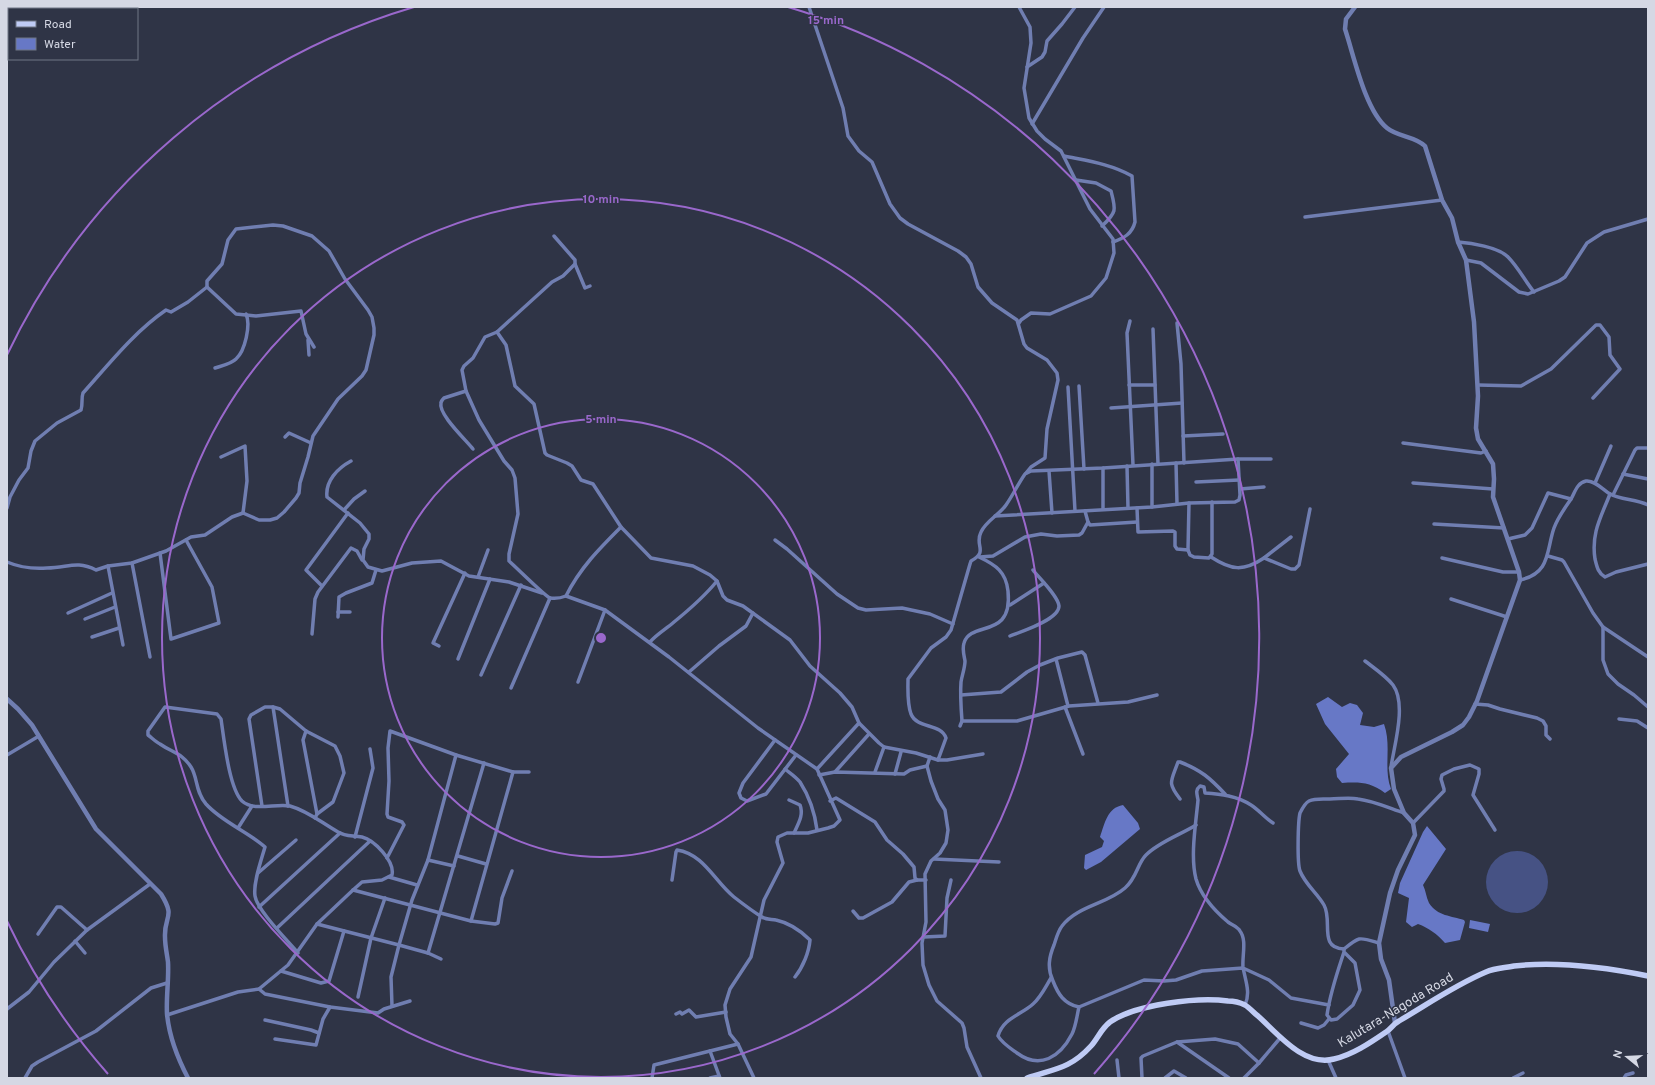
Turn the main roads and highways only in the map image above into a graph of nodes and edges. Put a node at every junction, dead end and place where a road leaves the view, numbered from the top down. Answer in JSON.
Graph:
{"nodes":[{"id":1,"x":1648,"y":976,"type":"edge"},
{"id":2,"x":1034,"y":1077,"type":"edge"},
{"id":3,"x":1027,"y":1078,"type":"edge"}],
"edges":[{"from":1,"to":2,"type":"main road","name":"Kalutara-Nagoda Road"},
{"from":2,"to":3,"type":"main road","name":"Kalutara-Nagoda Road"}]}
